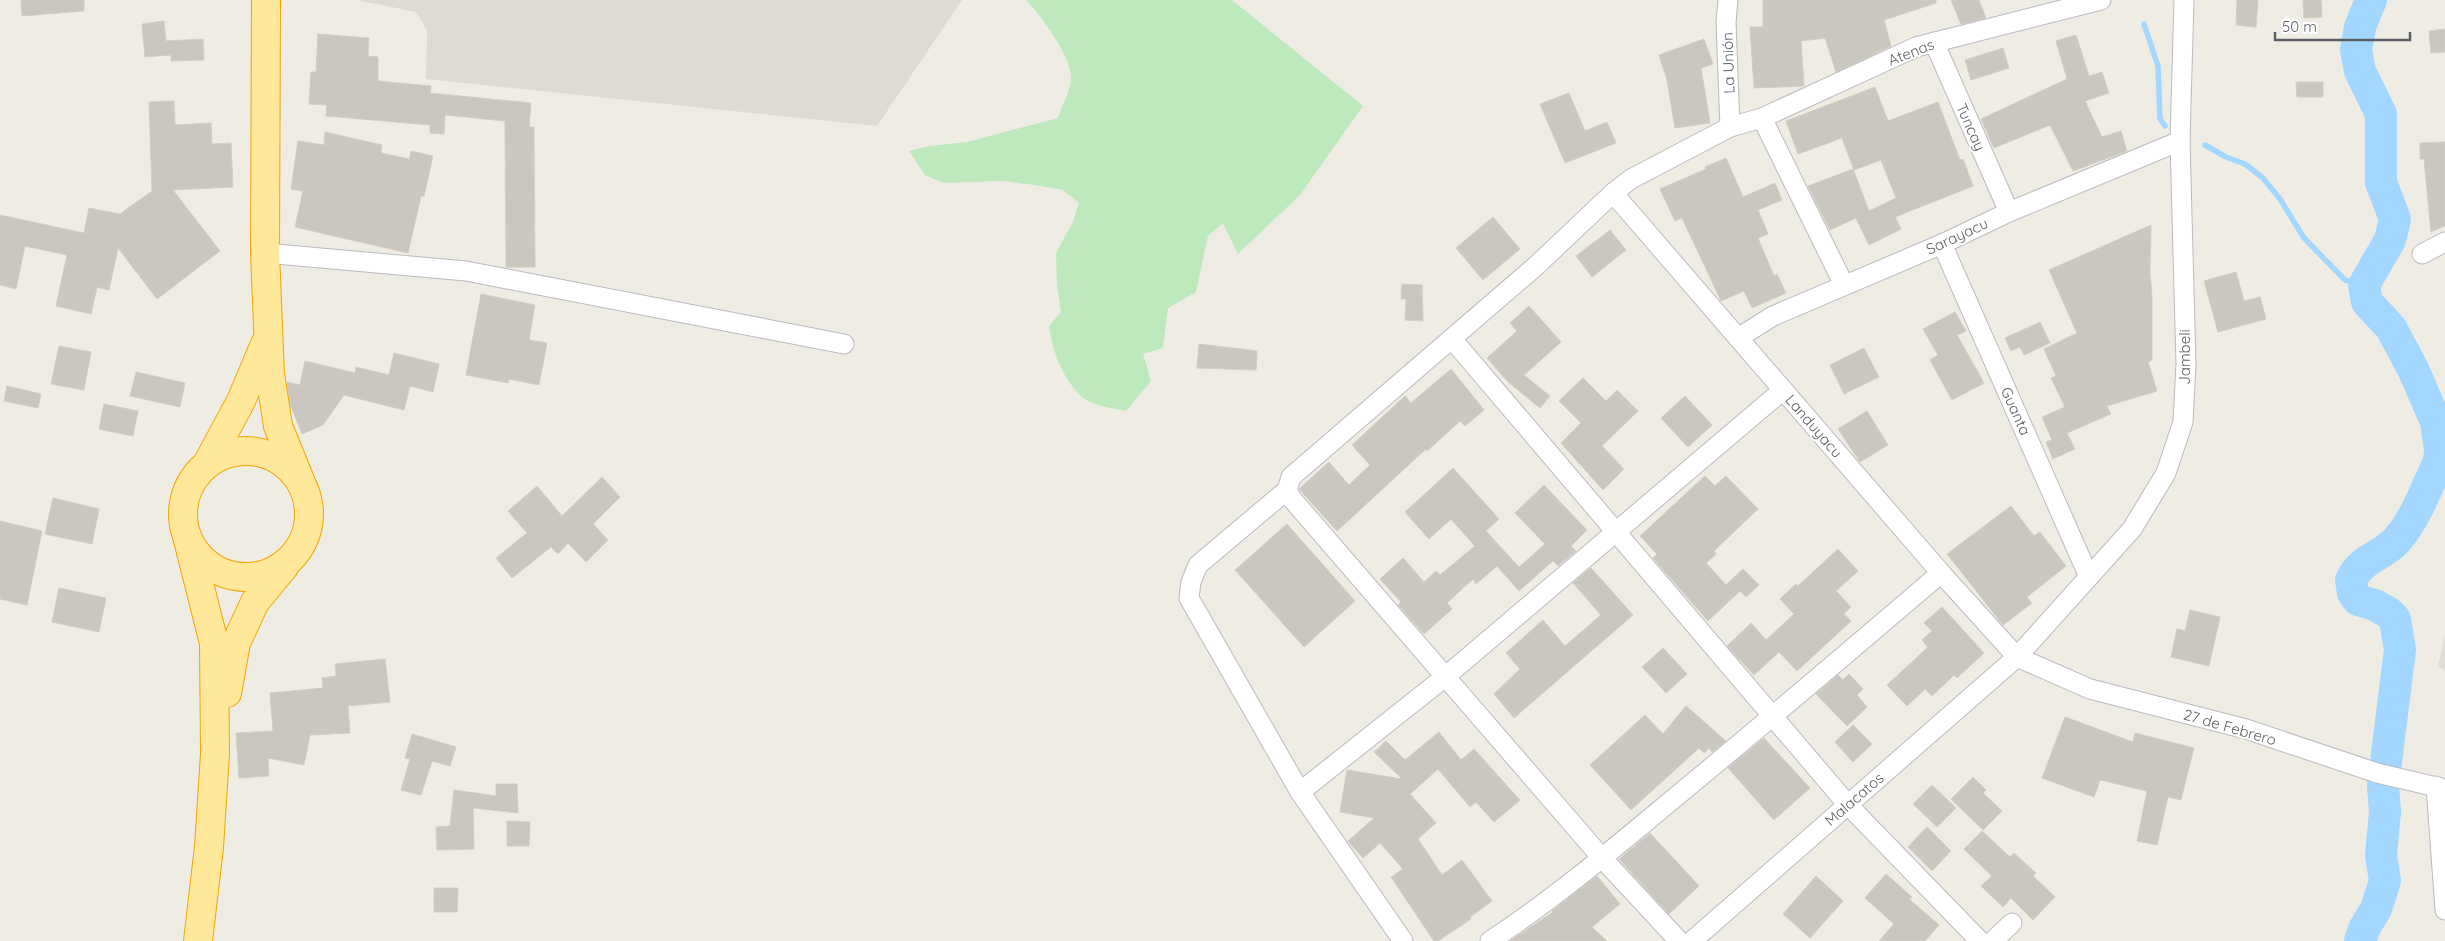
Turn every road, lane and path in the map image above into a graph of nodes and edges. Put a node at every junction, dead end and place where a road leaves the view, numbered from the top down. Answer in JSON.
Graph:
{"nodes":[{"id":1,"x":266,"y":0,"type":"edge"},
{"id":2,"x":1728,"y":0,"type":"edge"},
{"id":3,"x":2101,"y":0,"type":"edge"},
{"id":4,"x":2184,"y":0,"type":"edge"},
{"id":5,"x":1934,"y":42,"type":"junction"},
{"id":6,"x":1762,"y":118,"type":"junction"},
{"id":7,"x":1730,"y":127,"type":"junction"},
{"id":8,"x":2180,"y":141,"type":"junction"},
{"id":9,"x":1613,"y":193,"type":"junction"},
{"id":10,"x":2009,"y":212,"type":"junction"},
{"id":11,"x":2445,"y":242,"type":"edge"},
{"id":12,"x":1942,"y":244,"type":"junction"},
{"id":13,"x":265,"y":253,"type":"junction"},
{"id":14,"x":2422,"y":254,"type":"dead end"},
{"id":15,"x":1844,"y":285,"type":"junction"},
{"id":16,"x":269,"y":331,"type":"junction"},
{"id":17,"x":1738,"y":338,"type":"junction"},
{"id":18,"x":1452,"y":339,"type":"junction"},
{"id":19,"x":844,"y":344,"type":"dead end"},
{"id":20,"x":1783,"y":390,"type":"junction"},
{"id":21,"x":207,"y":464,"type":"junction"},
{"id":22,"x":300,"y":480,"type":"junction"},
{"id":23,"x":1287,"y":490,"type":"junction"},
{"id":24,"x":1615,"y":533,"type":"junction"},
{"id":25,"x":187,"y":536,"type":"junction"},
{"id":26,"x":286,"y":563,"type":"junction"},
{"id":27,"x":1941,"y":572,"type":"junction"},
{"id":28,"x":2090,"y":577,"type":"junction"},
{"id":29,"x":2017,"y":658,"type":"junction"},
{"id":30,"x":1446,"y":677,"type":"junction"},
{"id":31,"x":1772,"y":718,"type":"junction"},
{"id":32,"x":215,"y":754,"type":"junction"},
{"id":33,"x":2441,"y":788,"type":"edge"},
{"id":34,"x":1300,"y":792,"type":"junction"},
{"id":35,"x":1848,"y":805,"type":"junction"},
{"id":36,"x":1602,"y":858,"type":"junction"},
{"id":37,"x":2445,"y":910,"type":"edge"},
{"id":38,"x":2012,"y":923,"type":"dead end"},
{"id":39,"x":198,"y":941,"type":"edge"},
{"id":40,"x":1403,"y":941,"type":"edge"},
{"id":41,"x":1490,"y":941,"type":"edge"},
{"id":42,"x":1679,"y":941,"type":"edge"},
{"id":43,"x":1692,"y":941,"type":"edge"},
{"id":44,"x":1980,"y":941,"type":"edge"},
{"id":45,"x":1993,"y":941,"type":"edge"}],
"edges":[{"from":1,"to":13,"type":"highway"},
{"from":2,"to":7,"type":"street","name":"La Unión"},
{"from":3,"to":5,"type":"street","name":"Atenas"},
{"from":4,"to":8,"type":"street","name":"Jambeli"},
{"from":5,"to":6,"type":"street","name":"Atenas"},
{"from":5,"to":10,"type":"street","name":"Tuncay"},
{"from":6,"to":7,"type":"street","name":"Atenas"},
{"from":6,"to":15,"type":"street"},
{"from":7,"to":9,"type":"street","name":"Atenas"},
{"from":8,"to":10,"type":"street","name":"Sarayacu"},
{"from":8,"to":28,"type":"street","name":"Jambeli"},
{"from":9,"to":17,"type":"street","name":"Landuyacu"},
{"from":9,"to":18,"type":"street","name":"Atenas"},
{"from":10,"to":12,"type":"street","name":"Sarayacu"},
{"from":11,"to":14,"type":"street"},
{"from":12,"to":15,"type":"street","name":"Sarayacu"},
{"from":12,"to":28,"type":"street","name":"Guanta"},
{"from":13,"to":16,"type":"highway"},
{"from":13,"to":19,"type":"street"},
{"from":15,"to":17,"type":"street","name":"Sarayacu"},
{"from":16,"to":21,"type":"highway"},
{"from":16,"to":22,"type":"highway"},
{"from":17,"to":20,"type":"street","name":"Landuyacu"},
{"from":18,"to":23,"type":"street","name":"Atenas"},
{"from":18,"to":24,"type":"street"},
{"from":20,"to":24,"type":"street"},
{"from":20,"to":27,"type":"street","name":"Landuyacu"},
{"from":21,"to":22,"type":"highway"},
{"from":21,"to":25,"type":"highway"},
{"from":22,"to":26,"type":"highway"},
{"from":23,"to":30,"type":"street"},
{"from":23,"to":34,"type":"street","name":"Atenas"},
{"from":24,"to":30,"type":"street"},
{"from":24,"to":31,"type":"street"},
{"from":25,"to":26,"type":"highway"},
{"from":25,"to":32,"type":"highway"},
{"from":26,"to":32,"type":"highway"},
{"from":27,"to":29,"type":"street","name":"Landuyacu"},
{"from":27,"to":31,"type":"street"},
{"from":28,"to":29,"type":"street","name":"Jambeli"},
{"from":29,"to":33,"type":"street","name":"27 de Febrero"},
{"from":29,"to":35,"type":"street","name":"Malacatos"},
{"from":30,"to":34,"type":"street"},
{"from":30,"to":36,"type":"street"},
{"from":31,"to":35,"type":"street"},
{"from":31,"to":36,"type":"street"},
{"from":32,"to":39,"type":"highway"},
{"from":33,"to":37,"type":"street"},
{"from":34,"to":40,"type":"street","name":"Atenas"},
{"from":35,"to":43,"type":"street","name":"Malacatos"},
{"from":35,"to":44,"type":"street"},
{"from":36,"to":41,"type":"street"},
{"from":36,"to":42,"type":"street"},
{"from":38,"to":45,"type":"street"}]}
